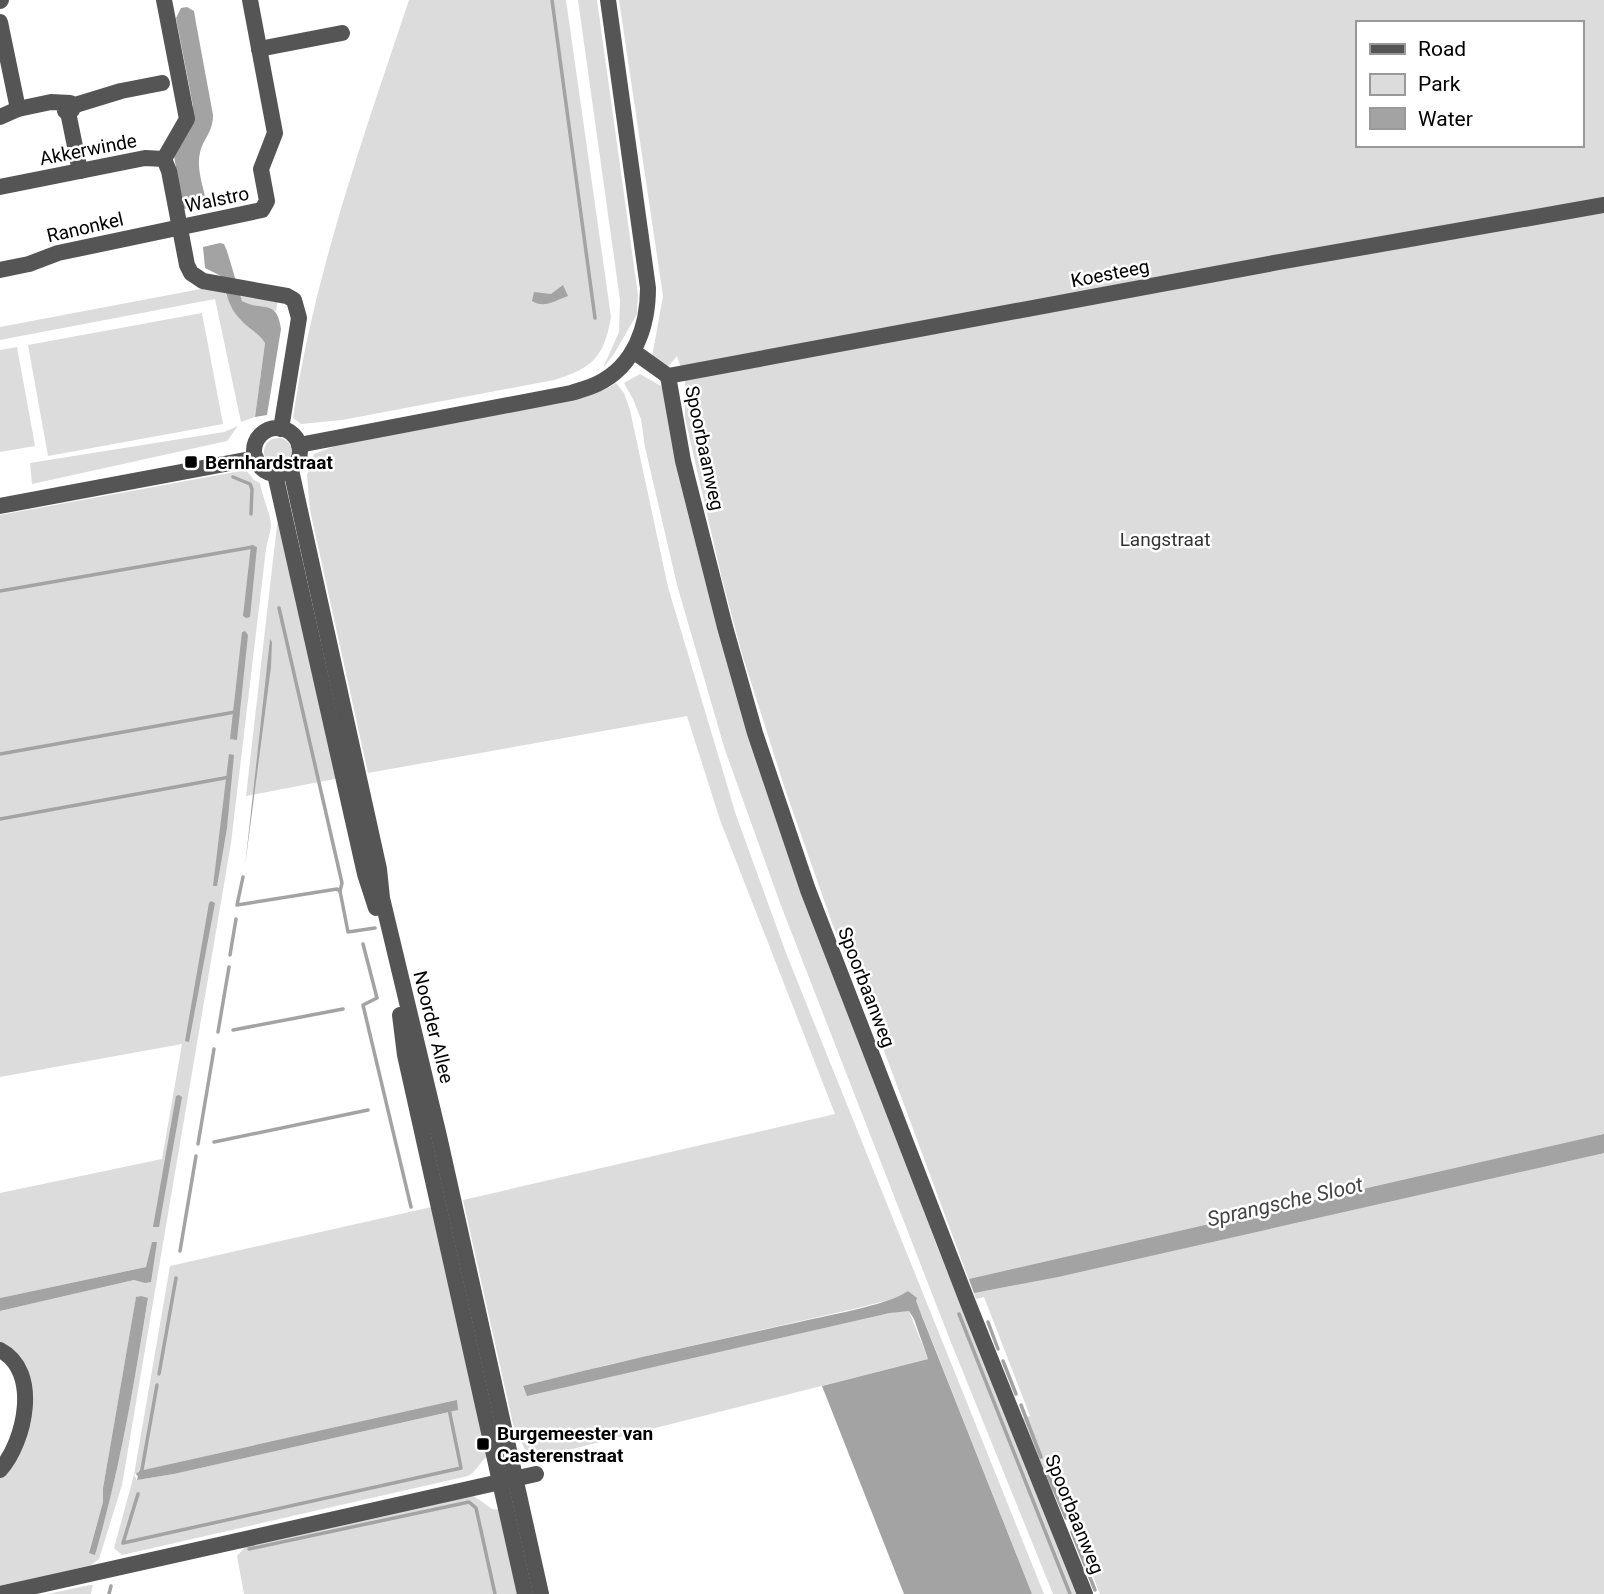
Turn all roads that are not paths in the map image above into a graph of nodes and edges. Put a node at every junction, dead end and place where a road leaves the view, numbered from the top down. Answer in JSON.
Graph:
{"nodes":[{"id":1,"x":164,"y":0,"type":"edge"},
{"id":2,"x":250,"y":0,"type":"edge"},
{"id":3,"x":608,"y":0,"type":"edge"},
{"id":4,"x":0,"y":22,"type":"edge"},
{"id":5,"x":342,"y":33,"type":"dead end"},
{"id":6,"x":259,"y":48,"type":"junction"},
{"id":7,"x":162,"y":83,"type":"dead end"},
{"id":8,"x":68,"y":107,"type":"junction"},
{"id":9,"x":18,"y":109,"type":"junction"},
{"id":10,"x":0,"y":117,"type":"edge"},
{"id":11,"x":163,"y":159,"type":"junction"},
{"id":12,"x":80,"y":171,"type":"junction"},
{"id":13,"x":0,"y":187,"type":"edge"},
{"id":14,"x":1604,"y":205,"type":"edge"},
{"id":15,"x":180,"y":228,"type":"junction"},
{"id":16,"x":0,"y":270,"type":"edge"},
{"id":17,"x":632,"y":351,"type":"junction"},
{"id":18,"x":668,"y":376,"type":"junction"},
{"id":19,"x":281,"y":429,"type":"junction"},
{"id":20,"x":299,"y":445,"type":"junction"},
{"id":21,"x":256,"y":458,"type":"junction"},
{"id":22,"x":291,"y":470,"type":"junction"},
{"id":23,"x":275,"y":474,"type":"junction"},
{"id":24,"x":0,"y":506,"type":"edge"},
{"id":25,"x":436,"y":1158,"type":"junction"},
{"id":26,"x":0,"y":1350,"type":"edge"},
{"id":27,"x":0,"y":1470,"type":"edge"},
{"id":28,"x":536,"y":1474,"type":"dead end"},
{"id":29,"x":508,"y":1480,"type":"junction"},
{"id":30,"x":0,"y":1594,"type":"edge"},
{"id":31,"x":525,"y":1594,"type":"edge"},
{"id":32,"x":541,"y":1594,"type":"edge"},
{"id":33,"x":1084,"y":1594,"type":"edge"}],
"edges":[{"from":1,"to":11,"type":"street"},
{"from":2,"to":6,"type":"street","name":"Walstro"},
{"from":3,"to":17,"type":"street"},
{"from":4,"to":9,"type":"street"},
{"from":5,"to":6,"type":"street"},
{"from":6,"to":15,"type":"street","name":"Walstro"},
{"from":7,"to":8,"type":"street"},
{"from":8,"to":9,"type":"street"},
{"from":8,"to":12,"type":"street"},
{"from":9,"to":10,"type":"street"},
{"from":11,"to":12,"type":"street","name":"Akkerwinde"},
{"from":11,"to":15,"type":"street","name":"Akkerwinde"},
{"from":12,"to":13,"type":"street","name":"Akkerwinde"},
{"from":14,"to":18,"type":"street","name":"Koesteeg"},
{"from":15,"to":16,"type":"street","name":"Ranonkel"},
{"from":15,"to":19,"type":"street","name":"Akkerwinde"},
{"from":17,"to":18,"type":"street"},
{"from":17,"to":20,"type":"street"},
{"from":18,"to":33,"type":"street","name":"Spoorbaanweg"},
{"from":19,"to":20,"type":"street"},
{"from":19,"to":21,"type":"street"},
{"from":20,"to":22,"type":"street"},
{"from":21,"to":23,"type":"street"},
{"from":21,"to":24,"type":"street"},
{"from":22,"to":23,"type":"street"},
{"from":22,"to":25,"type":"street","name":"Noorder Allee"},
{"from":23,"to":25,"type":"street","name":"Noorder Allee"},
{"from":25,"to":29,"type":"street","name":"Noorder Allee"},
{"from":26,"to":27,"type":"street"},
{"from":28,"to":29,"type":"street"},
{"from":29,"to":30,"type":"street"},
{"from":29,"to":31,"type":"street","name":"Noorder Allee"},
{"from":29,"to":32,"type":"street","name":"Noorder Allee"}]}
